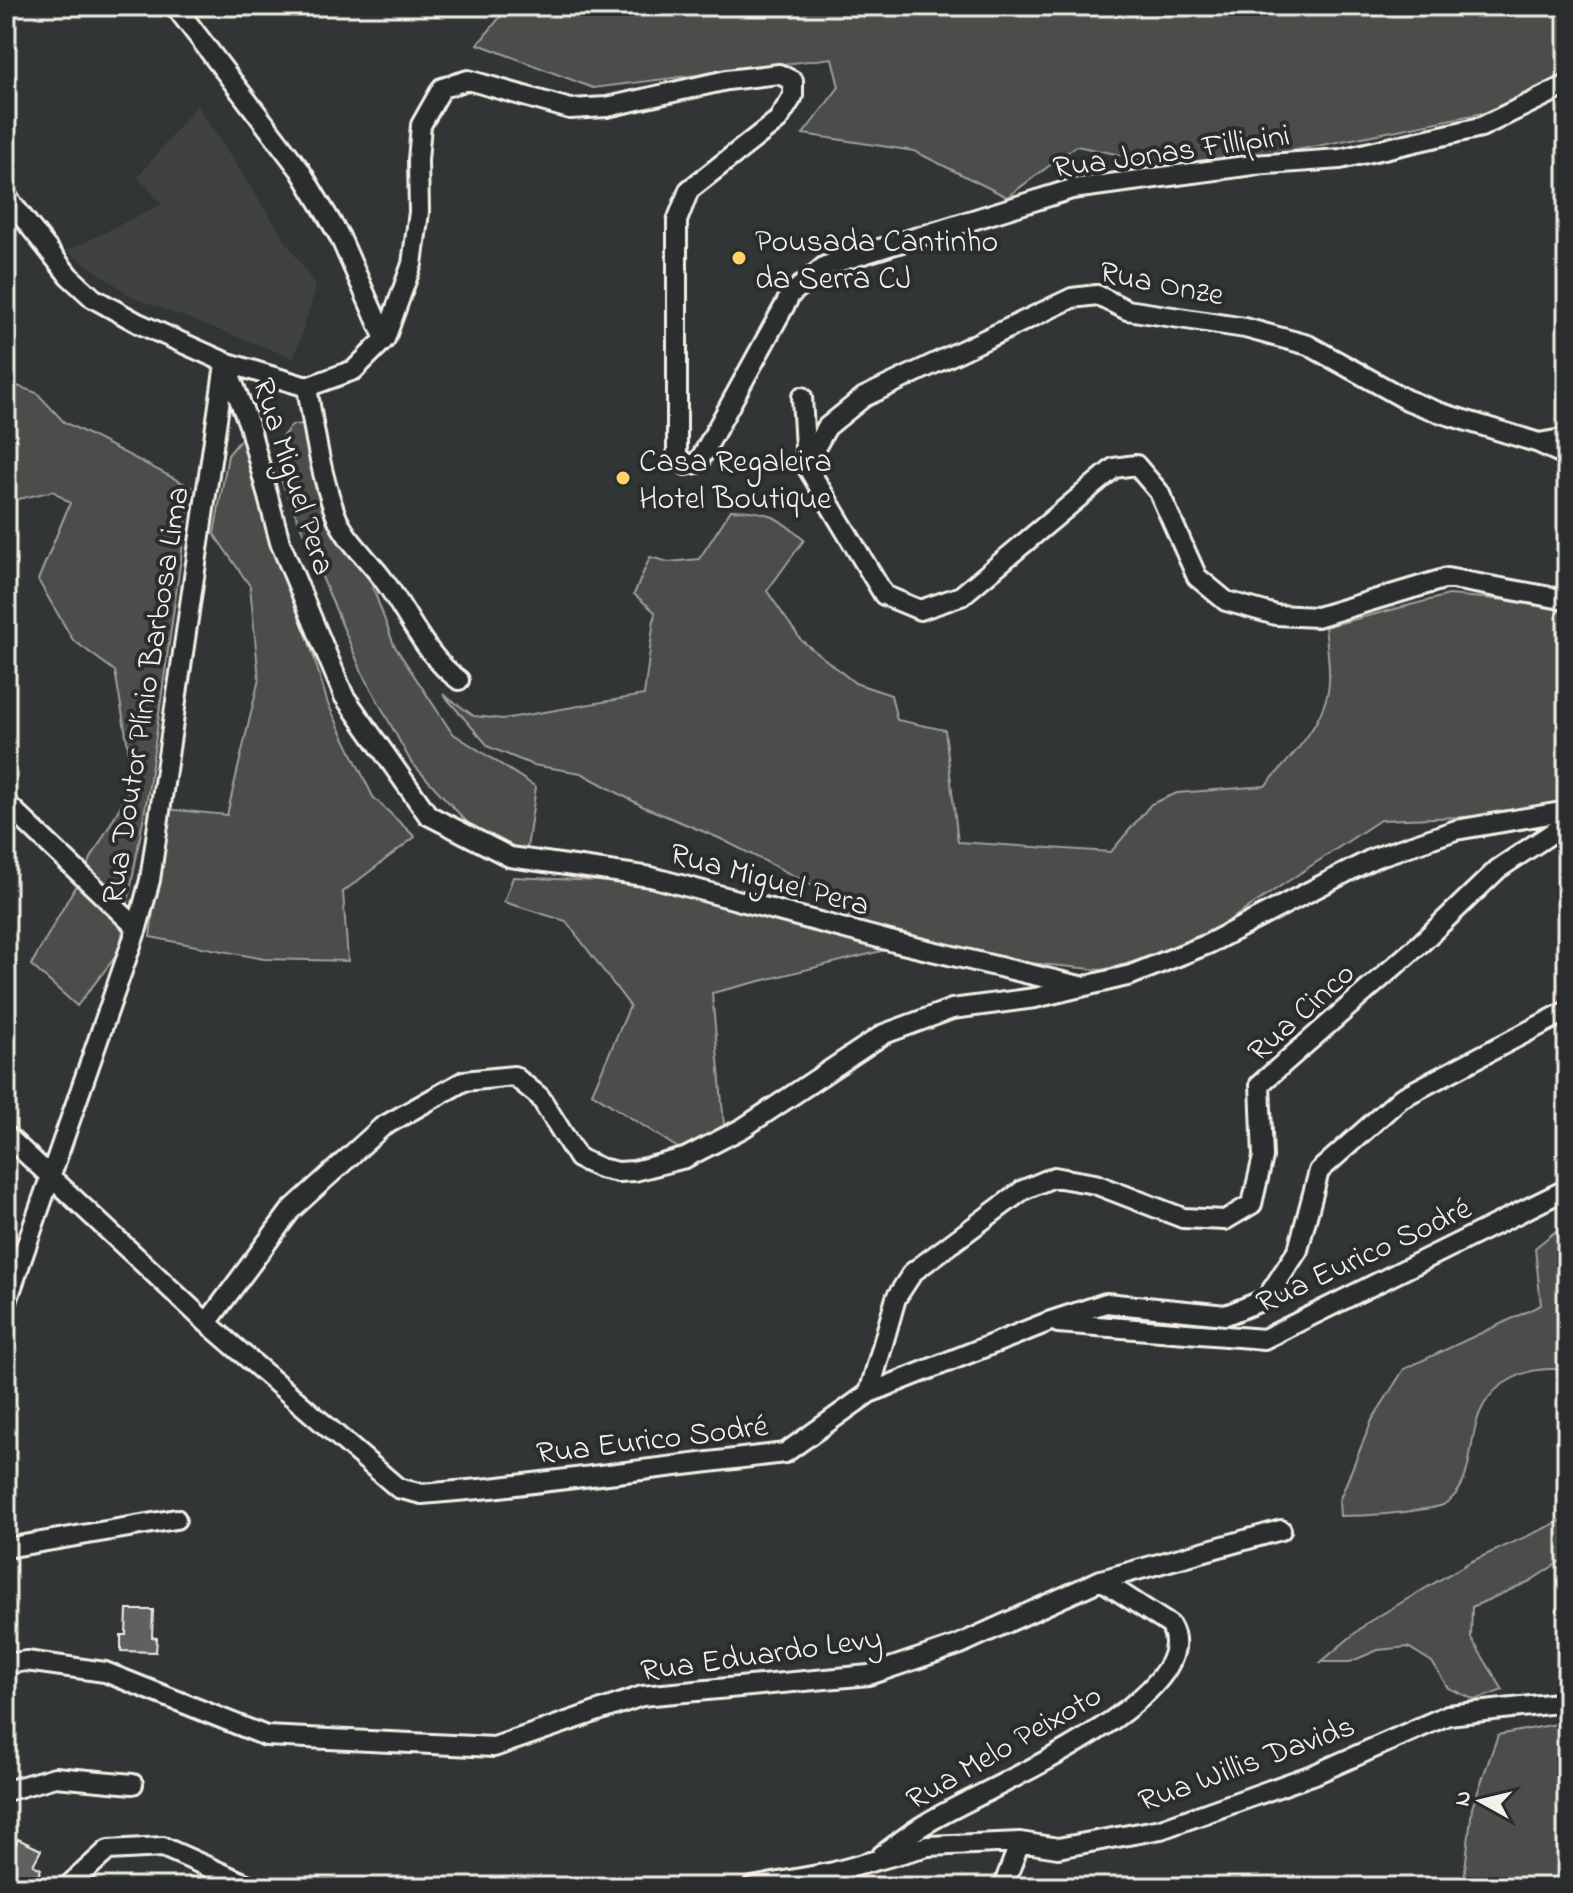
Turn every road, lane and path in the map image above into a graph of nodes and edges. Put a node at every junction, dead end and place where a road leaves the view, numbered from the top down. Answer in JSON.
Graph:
{"nodes":[{"id":1,"x":175,"y":6,"type":"edge"},
{"id":2,"x":1567,"y":85,"type":"edge"},
{"id":3,"x":6,"y":196,"type":"edge"},
{"id":4,"x":385,"y":339,"type":"junction"},
{"id":5,"x":225,"y":362,"type":"junction"},
{"id":6,"x":307,"y":387,"type":"junction"},
{"id":7,"x":802,"y":397,"type":"dead end"},
{"id":8,"x":1567,"y":438,"type":"edge"},
{"id":9,"x":1539,"y":443,"type":"junction"},
{"id":10,"x":1567,"y":456,"type":"edge"},
{"id":11,"x":806,"y":465,"type":"junction"},
{"id":12,"x":1567,"y":600,"type":"edge"},
{"id":13,"x":459,"y":680,"type":"dead end"},
{"id":14,"x":6,"y":803,"type":"edge"},
{"id":15,"x":1567,"y":811,"type":"edge"},
{"id":16,"x":1567,"y":823,"type":"edge"},
{"id":17,"x":137,"y":928,"type":"junction"},
{"id":18,"x":1083,"y":987,"type":"junction"},
{"id":19,"x":1567,"y":1011,"type":"edge"},
{"id":20,"x":6,"y":1135,"type":"edge"},
{"id":21,"x":50,"y":1176,"type":"junction"},
{"id":22,"x":1567,"y":1189,"type":"edge"},
{"id":23,"x":6,"y":1304,"type":"edge"},
{"id":24,"x":1048,"y":1322,"type":"junction"},
{"id":25,"x":207,"y":1323,"type":"junction"},
{"id":26,"x":869,"y":1393,"type":"junction"},
{"id":27,"x":176,"y":1519,"type":"dead end"},
{"id":28,"x":1281,"y":1530,"type":"dead end"},
{"id":29,"x":6,"y":1548,"type":"edge"},
{"id":30,"x":1101,"y":1580,"type":"junction"},
{"id":31,"x":6,"y":1664,"type":"edge"},
{"id":32,"x":1567,"y":1702,"type":"edge"},
{"id":33,"x":133,"y":1784,"type":"dead end"},
{"id":34,"x":6,"y":1791,"type":"edge"},
{"id":35,"x":1020,"y":1842,"type":"junction"},
{"id":36,"x":873,"y":1861,"type":"junction"},
{"id":37,"x":67,"y":1887,"type":"edge"},
{"id":38,"x":253,"y":1887,"type":"edge"},
{"id":39,"x":752,"y":1887,"type":"edge"},
{"id":40,"x":1003,"y":1887,"type":"edge"}],
"edges":[{"from":1,"to":4,"type":"street"},
{"from":2,"to":4,"type":"street","name":"Rua Jonas Fillipini"},
{"from":3,"to":5,"type":"street"},
{"from":4,"to":6,"type":"street"},
{"from":5,"to":6,"type":"street"},
{"from":5,"to":17,"type":"street","name":"Rua Doutor Plínio Barbosa Lima"},
{"from":5,"to":18,"type":"street","name":"Rua Miguel Pera"},
{"from":6,"to":13,"type":"street"},
{"from":7,"to":11,"type":"street"},
{"from":8,"to":9,"type":"street","name":"Rua Onze"},
{"from":9,"to":10,"type":"street","name":"Rua Onze"},
{"from":9,"to":11,"type":"street","name":"Rua Onze"},
{"from":11,"to":12,"type":"street"},
{"from":14,"to":17,"type":"street"},
{"from":15,"to":18,"type":"street","name":"Rua Miguel Pera"},
{"from":16,"to":26,"type":"street","name":"Rua Cinco"},
{"from":17,"to":21,"type":"street","name":"Rua Doutor Plínio Barbosa Lima"},
{"from":18,"to":25,"type":"street"},
{"from":19,"to":24,"type":"street"},
{"from":20,"to":21,"type":"street","name":"Rua Eurico Sodré"},
{"from":21,"to":23,"type":"street","name":"Rua Doutor Plínio Barbosa Lima"},
{"from":21,"to":25,"type":"street","name":"Rua Eurico Sodré"},
{"from":22,"to":24,"type":"street","name":"Rua Eurico Sodré"},
{"from":24,"to":26,"type":"street","name":"Rua Eurico Sodré"},
{"from":25,"to":26,"type":"street","name":"Rua Eurico Sodré"},
{"from":27,"to":29,"type":"street"},
{"from":28,"to":30,"type":"street","name":"Rua Eduardo Levy"},
{"from":30,"to":31,"type":"street","name":"Rua Eduardo Levy"},
{"from":30,"to":36,"type":"street","name":"Rua Melo Peixoto"},
{"from":32,"to":35,"type":"street","name":"Rua Willis Davids"},
{"from":33,"to":34,"type":"street"},
{"from":35,"to":36,"type":"street","name":"Rua Willis Davids"},
{"from":35,"to":40,"type":"street"},
{"from":36,"to":39,"type":"street","name":"Rua Willis Davids"},
{"from":37,"to":38,"type":"street"}]}
